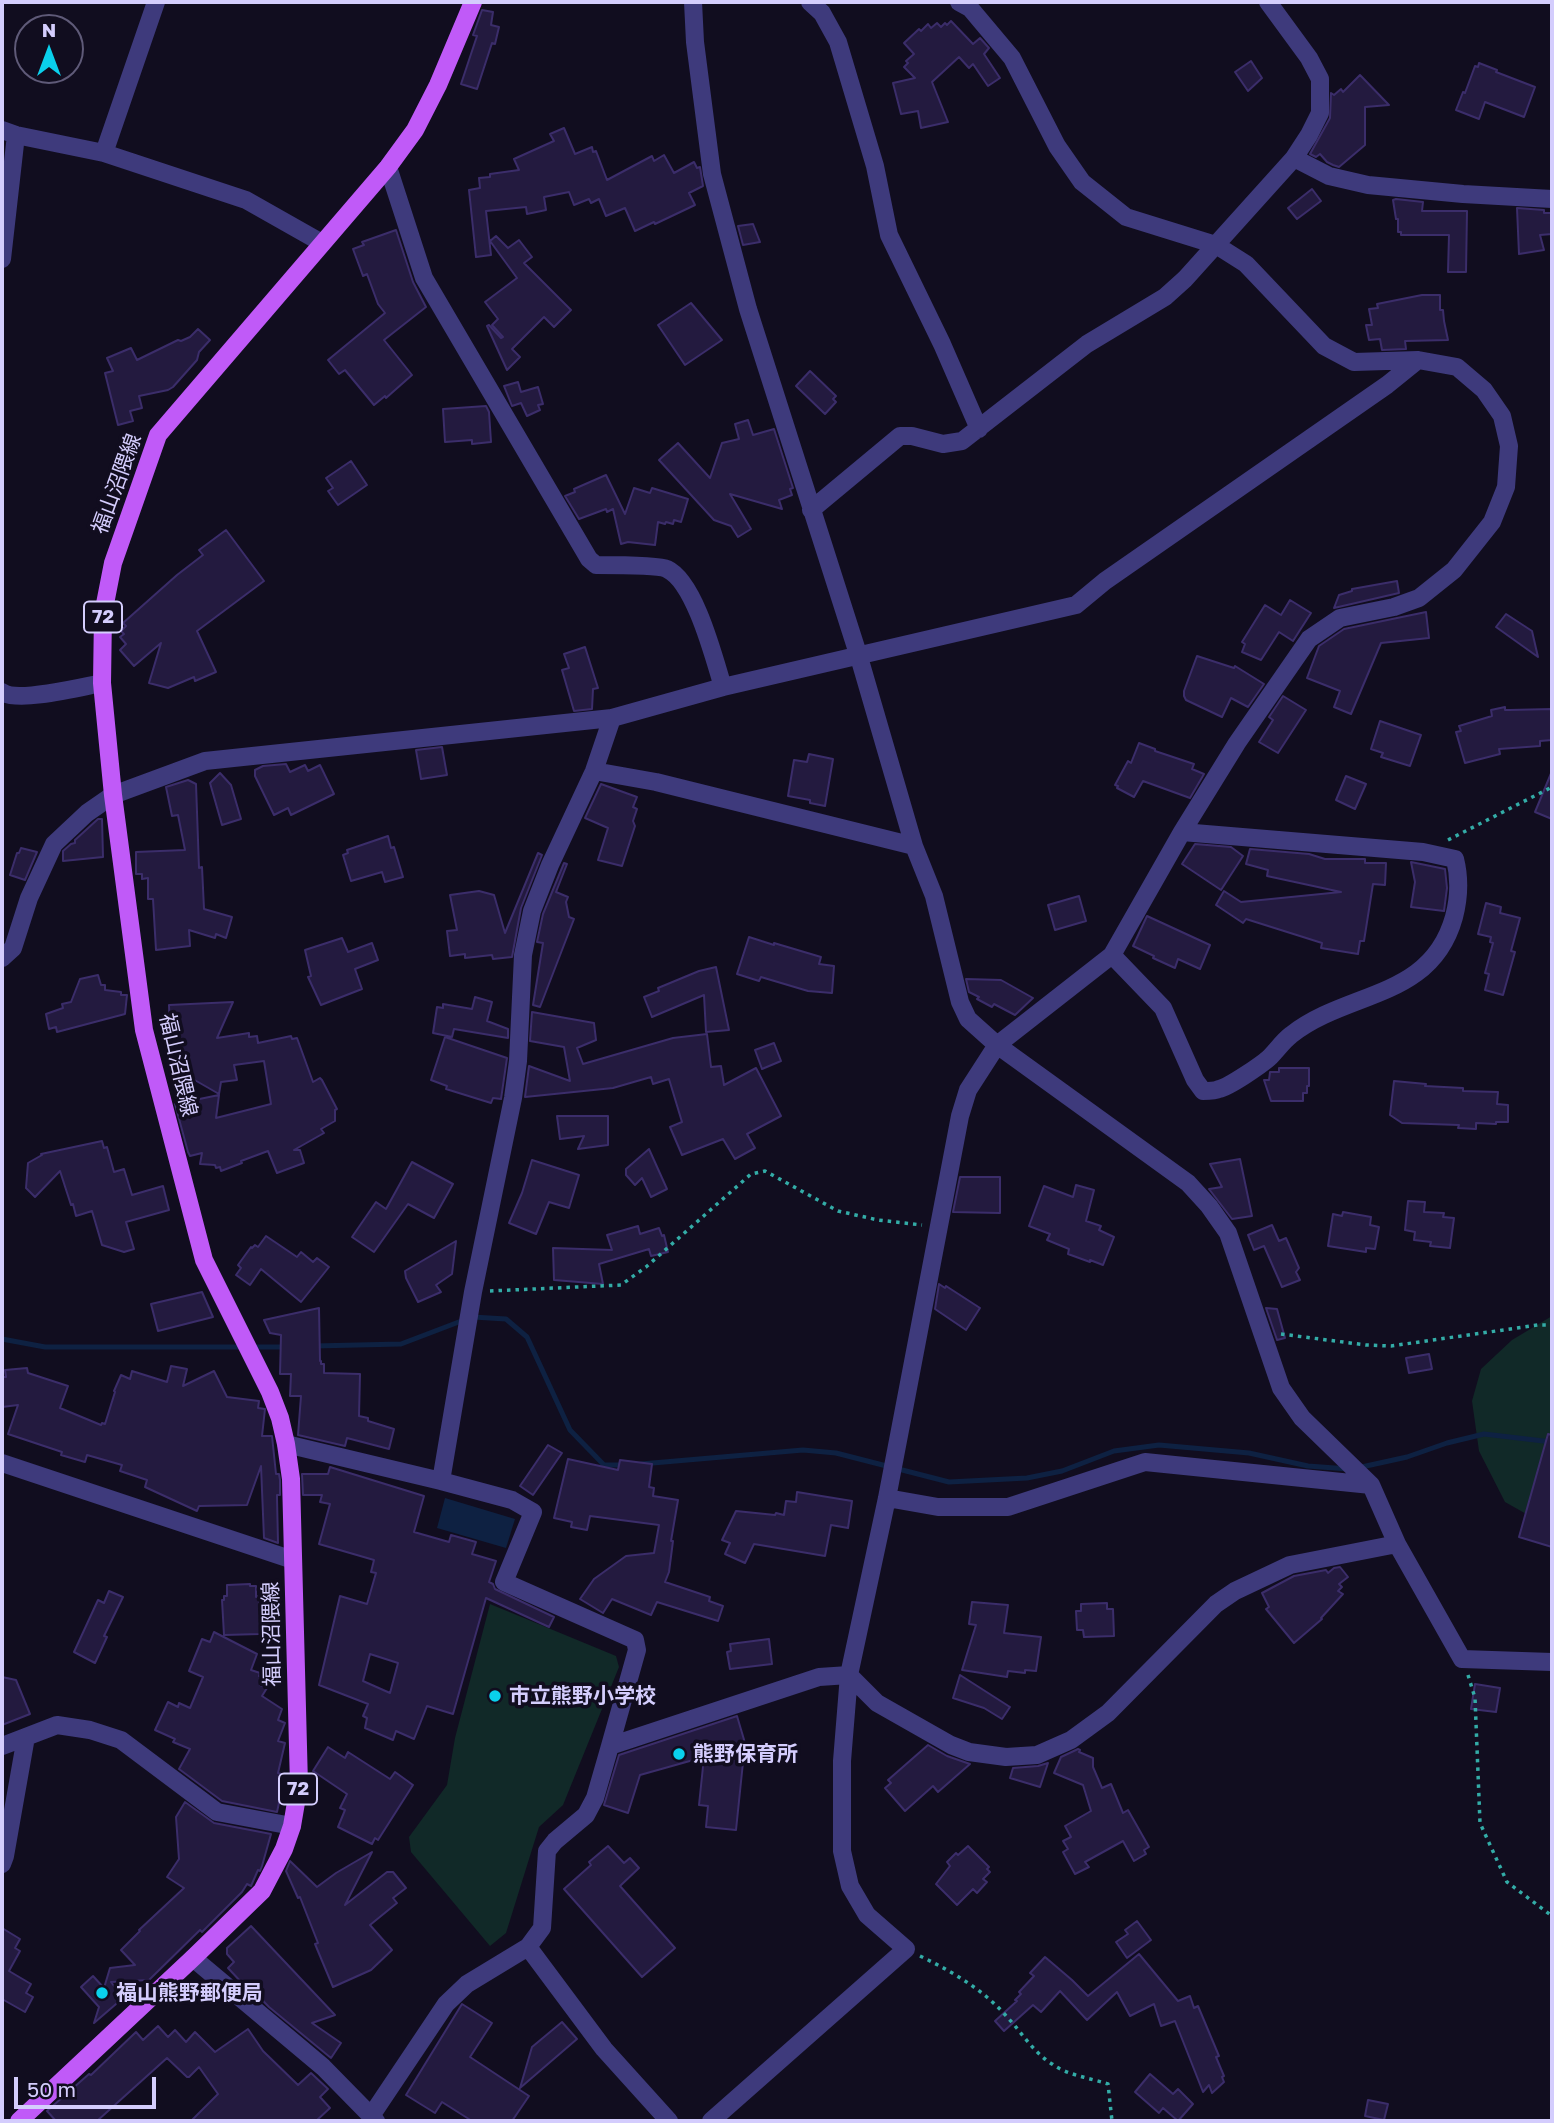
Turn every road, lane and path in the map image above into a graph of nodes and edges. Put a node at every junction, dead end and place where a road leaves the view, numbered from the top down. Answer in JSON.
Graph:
{"nodes":[{"id":1,"x":156,"y":2,"type":"edge"},
{"id":2,"x":473,"y":2,"type":"edge"},
{"id":3,"x":693,"y":2,"type":"edge"},
{"id":4,"x":810,"y":2,"type":"edge"},
{"id":5,"x":1268,"y":2,"type":"edge"},
{"id":6,"x":969,"y":4,"type":"edge"},
{"id":7,"x":9,"y":133,"type":"edge"},
{"id":8,"x":104,"y":153,"type":"junction"},
{"id":9,"x":1294,"y":158,"type":"junction"},
{"id":10,"x":388,"y":167,"type":"junction"},
{"id":11,"x":1552,"y":199,"type":"edge"},
{"id":12,"x":322,"y":243,"type":"junction"},
{"id":13,"x":1216,"y":245,"type":"junction"},
{"id":14,"x":2,"y":259,"type":"edge"},
{"id":15,"x":1418,"y":360,"type":"junction"},
{"id":16,"x":979,"y":429,"type":"junction"},
{"id":17,"x":811,"y":510,"type":"junction"},
{"id":18,"x":859,"y":657,"type":"junction"},
{"id":19,"x":102,"y":683,"type":"junction"},
{"id":20,"x":723,"y":687,"type":"junction"},
{"id":21,"x":2,"y":692,"type":"edge"},
{"id":22,"x":612,"y":718,"type":"junction"},
{"id":23,"x":594,"y":771,"type":"junction"},
{"id":24,"x":1552,"y":787,"type":"edge"},
{"id":25,"x":113,"y":795,"type":"junction"},
{"id":26,"x":1182,"y":832,"type":"junction"},
{"id":27,"x":914,"y":846,"type":"junction"},
{"id":28,"x":1423,"y":852,"type":"junction"},
{"id":29,"x":1112,"y":955,"type":"junction"},
{"id":30,"x":2,"y":958,"type":"edge"},
{"id":31,"x":997,"y":1045,"type":"junction"},
{"id":32,"x":938,"y":1227,"type":"junction"},
{"id":33,"x":473,"y":1292,"type":"junction"},
{"id":34,"x":1552,"y":1325,"type":"edge"},
{"id":35,"x":1261,"y":1332,"type":"junction"},
{"id":36,"x":286,"y":1444,"type":"junction"},
{"id":37,"x":2,"y":1462,"type":"edge"},
{"id":38,"x":441,"y":1481,"type":"junction"},
{"id":39,"x":1371,"y":1485,"type":"junction"},
{"id":40,"x":887,"y":1498,"type":"junction"},
{"id":41,"x":1398,"y":1544,"type":"junction"},
{"id":42,"x":293,"y":1560,"type":"junction"},
{"id":43,"x":1462,"y":1659,"type":"junction"},
{"id":44,"x":1552,"y":1662,"type":"edge"},
{"id":45,"x":849,"y":1675,"type":"junction"},
{"id":46,"x":26,"y":1737,"type":"junction"},
{"id":47,"x":610,"y":1745,"type":"junction"},
{"id":48,"x":2,"y":1746,"type":"edge"},
{"id":49,"x":292,"y":1826,"type":"junction"},
{"id":50,"x":2,"y":1864,"type":"edge"},
{"id":51,"x":1552,"y":1916,"type":"edge"},
{"id":52,"x":528,"y":1947,"type":"junction"},
{"id":53,"x":906,"y":1949,"type":"junction"},
{"id":54,"x":193,"y":1958,"type":"junction"},
{"id":55,"x":374,"y":2118,"type":"edge"},
{"id":56,"x":19,"y":2121,"type":"edge"},
{"id":57,"x":669,"y":2121,"type":"edge"},
{"id":58,"x":711,"y":2121,"type":"edge"},
{"id":59,"x":1112,"y":2121,"type":"edge"}],
"edges":[{"from":1,"to":8,"type":"street"},
{"from":2,"to":10,"type":"main road","name":"福山沼隈線","number":"72"},
{"from":3,"to":17,"type":"street"},
{"from":4,"to":16,"type":"street"},
{"from":5,"to":9,"type":"street"},
{"from":6,"to":13,"type":"street"},
{"from":7,"to":8,"type":"street"},
{"from":7,"to":14,"type":"street"},
{"from":8,"to":12,"type":"street"},
{"from":9,"to":11,"type":"street"},
{"from":9,"to":13,"type":"street"},
{"from":10,"to":12,"type":"main road","name":"福山沼隈線","number":"72"},
{"from":10,"to":20,"type":"street"},
{"from":12,"to":19,"type":"main road","name":"福山沼隈線","number":"72"},
{"from":13,"to":15,"type":"street"},
{"from":13,"to":16,"type":"street"},
{"from":15,"to":18,"type":"street"},
{"from":15,"to":26,"type":"street"},
{"from":16,"to":17,"type":"street"},
{"from":17,"to":18,"type":"street"},
{"from":18,"to":20,"type":"street"},
{"from":18,"to":27,"type":"street"},
{"from":19,"to":21,"type":"street"},
{"from":19,"to":25,"type":"main road","name":"福山沼隈線","number":"72"},
{"from":20,"to":22,"type":"street"},
{"from":22,"to":23,"type":"street"},
{"from":22,"to":25,"type":"street"},
{"from":23,"to":27,"type":"street"},
{"from":23,"to":33,"type":"street"},
{"from":24,"to":28,"type":"path"},
{"from":25,"to":30,"type":"street"},
{"from":25,"to":36,"type":"main road","name":"福山沼隈線","number":"72"},
{"from":26,"to":28,"type":"street"},
{"from":26,"to":29,"type":"street"},
{"from":27,"to":31,"type":"street"},
{"from":28,"to":29,"type":"street"},
{"from":29,"to":31,"type":"street"},
{"from":31,"to":32,"type":"street"},
{"from":31,"to":35,"type":"street"},
{"from":32,"to":33,"type":"path"},
{"from":32,"to":40,"type":"street"},
{"from":33,"to":38,"type":"street"},
{"from":34,"to":35,"type":"path"},
{"from":35,"to":39,"type":"street"},
{"from":36,"to":38,"type":"street"},
{"from":36,"to":42,"type":"main road","name":"福山沼隈線","number":"72"},
{"from":37,"to":42,"type":"street"},
{"from":38,"to":47,"type":"street"},
{"from":39,"to":40,"type":"street"},
{"from":39,"to":41,"type":"street"},
{"from":40,"to":45,"type":"street"},
{"from":41,"to":43,"type":"street"},
{"from":41,"to":45,"type":"street"},
{"from":42,"to":49,"type":"main road","name":"福山沼隈線","number":"72"},
{"from":43,"to":44,"type":"street"},
{"from":43,"to":51,"type":"path"},
{"from":45,"to":47,"type":"street"},
{"from":45,"to":53,"type":"street"},
{"from":46,"to":48,"type":"street"},
{"from":46,"to":49,"type":"street"},
{"from":46,"to":50,"type":"street"},
{"from":47,"to":52,"type":"street"},
{"from":49,"to":54,"type":"main road","name":"福山沼隈線","number":"72"},
{"from":52,"to":55,"type":"street"},
{"from":52,"to":57,"type":"street"},
{"from":53,"to":58,"type":"street"},
{"from":53,"to":59,"type":"path"},
{"from":54,"to":55,"type":"street"},
{"from":54,"to":56,"type":"main road","name":"福山沼隈線","number":"72"}]}
